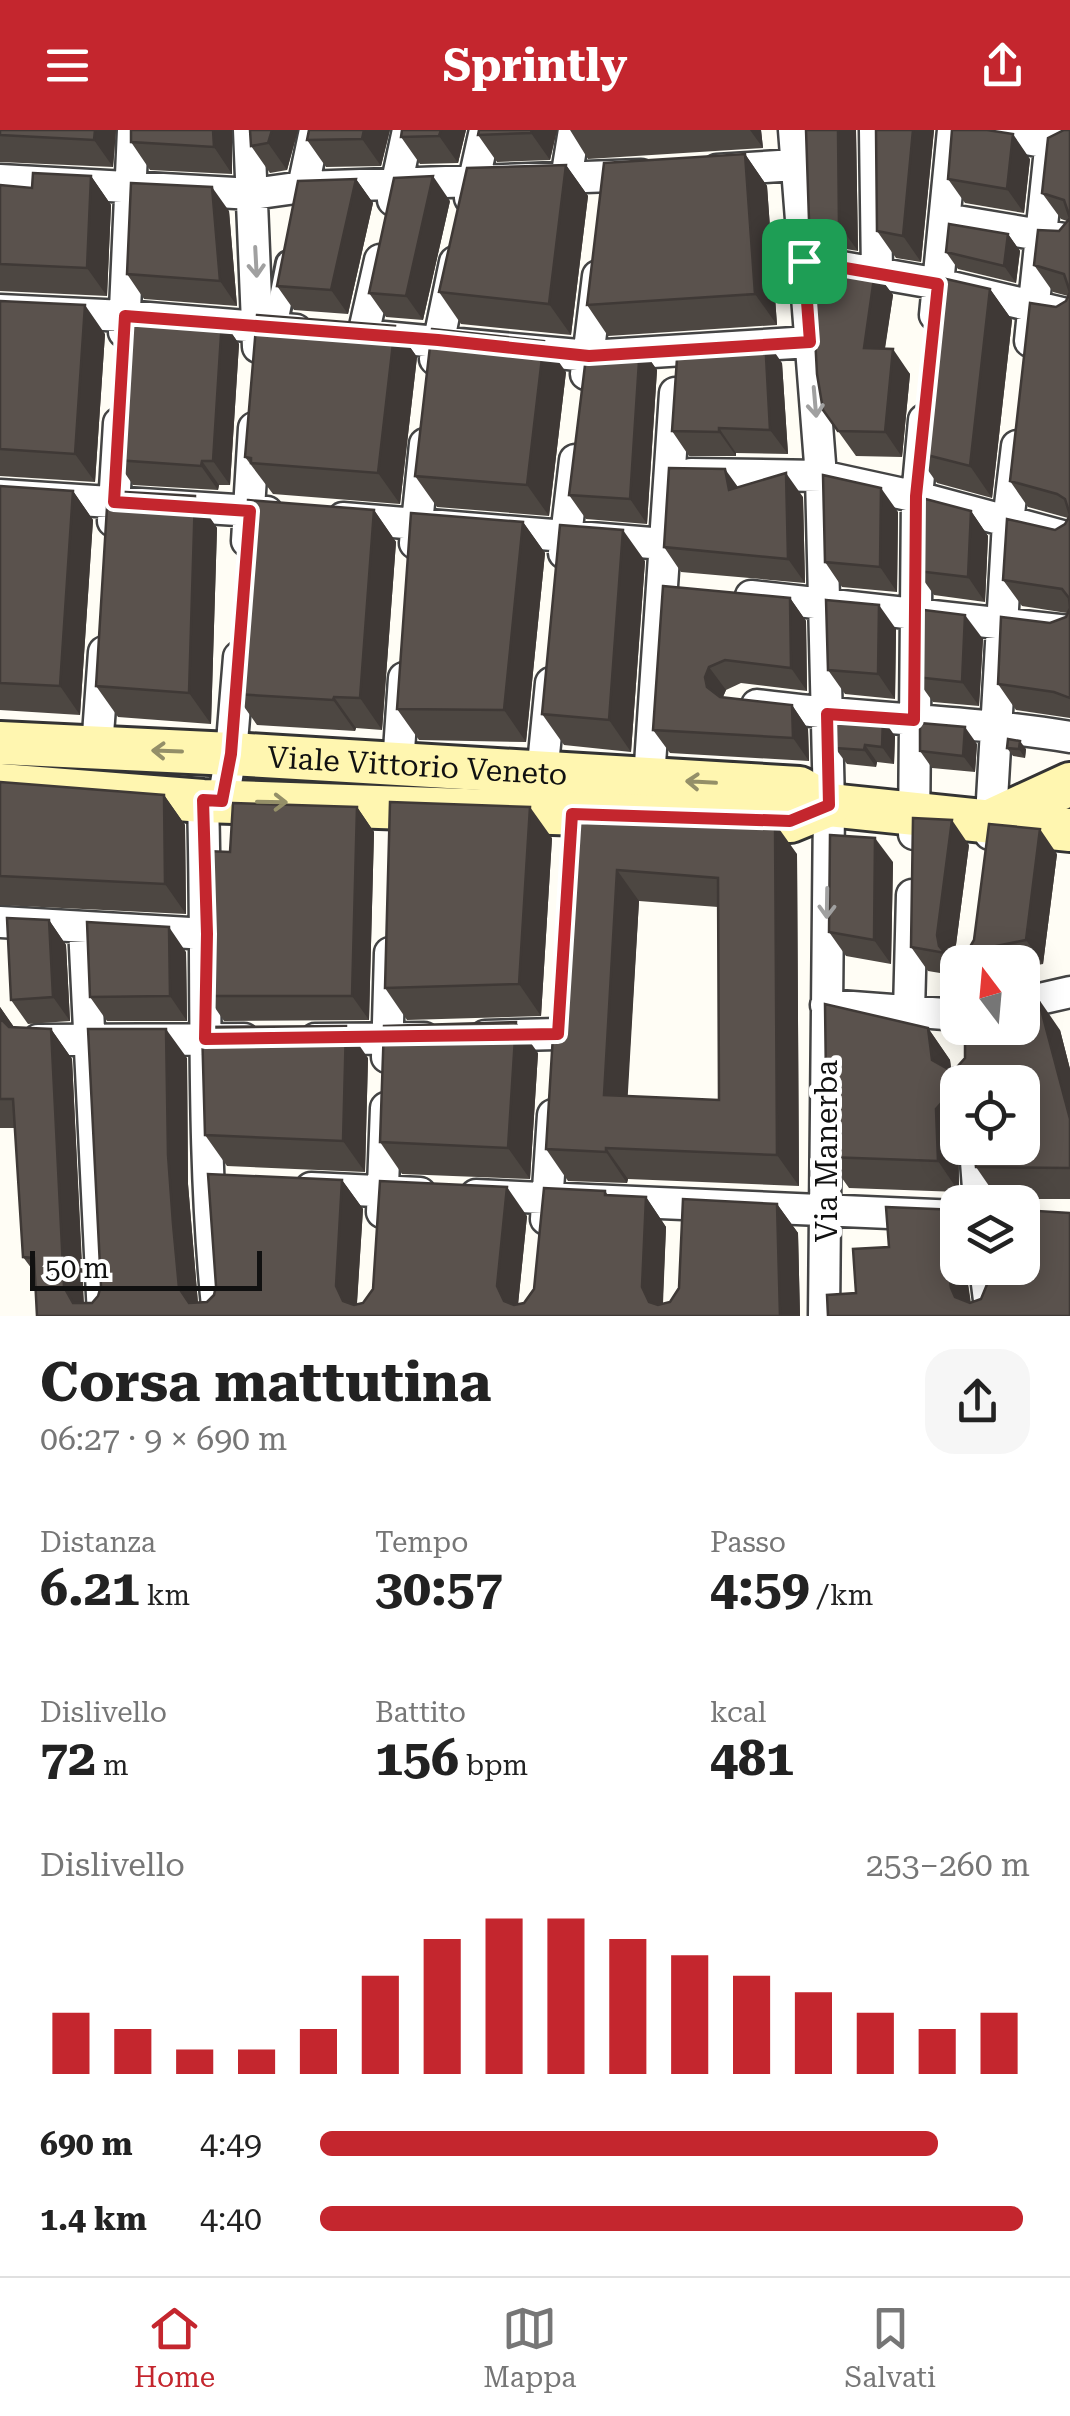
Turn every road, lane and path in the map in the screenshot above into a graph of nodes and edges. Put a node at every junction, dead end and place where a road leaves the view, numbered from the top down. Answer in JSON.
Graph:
{"nodes":[{"id":1,"x":133,"y":130,"type":"edge"},
{"id":2,"x":249,"y":130,"type":"edge"},
{"id":3,"x":314,"y":130,"type":"edge"},
{"id":4,"x":408,"y":130,"type":"edge"},
{"id":5,"x":485,"y":130,"type":"edge"},
{"id":6,"x":574,"y":130,"type":"edge"},
{"id":7,"x":794,"y":130,"type":"edge"},
{"id":8,"x":875,"y":130,"type":"edge"},
{"id":9,"x":953,"y":130,"type":"edge"},
{"id":10,"x":972,"y":130,"type":"edge"},
{"id":11,"x":1058,"y":140,"type":"edge"},
{"id":12,"x":794,"y":165,"type":"junction"},
{"id":13,"x":609,"y":177,"type":"junction"},
{"id":14,"x":566,"y":178,"type":"junction"},
{"id":15,"x":0,"y":180,"type":"edge"},
{"id":16,"x":474,"y":181,"type":"junction"},
{"id":17,"x":396,"y":185,"type":"junction"},
{"id":18,"x":129,"y":188,"type":"junction"},
{"id":19,"x":252,"y":194,"type":"junction"},
{"id":20,"x":301,"y":195,"type":"junction"},
{"id":21,"x":605,"y":213,"type":"edge"},
{"id":22,"x":946,"y":219,"type":"junction"},
{"id":23,"x":1056,"y":238,"type":"edge"},
{"id":24,"x":292,"y":240,"type":"edge"},
{"id":25,"x":601,"y":249,"type":"edge"},
{"id":26,"x":804,"y":261,"type":"junction"},
{"id":27,"x":877,"y":273,"type":"junction"},
{"id":28,"x":938,"y":284,"type":"junction"},
{"id":29,"x":1034,"y":309,"type":"junction"},
{"id":30,"x":0,"y":310,"type":"edge"},
{"id":31,"x":1070,"y":314,"type":"edge"},
{"id":32,"x":125,"y":316,"type":"junction"},
{"id":33,"x":267,"y":328,"type":"junction"},
{"id":34,"x":363,"y":335,"type":"junction"},
{"id":35,"x":438,"y":340,"type":"junction"},
{"id":36,"x":810,"y":342,"type":"junction"},
{"id":37,"x":932,"y":342,"type":"edge"},
{"id":38,"x":123,"y":353,"type":"edge"},
{"id":39,"x":677,"y":353,"type":"junction"},
{"id":40,"x":589,"y":356,"type":"junction"},
{"id":41,"x":1027,"y":367,"type":"edge"},
{"id":42,"x":121,"y":390,"type":"edge"},
{"id":43,"x":926,"y":400,"type":"edge"},
{"id":44,"x":1020,"y":425,"type":"edge"},
{"id":45,"x":671,"y":474,"type":"junction"},
{"id":46,"x":821,"y":476,"type":"junction"},
{"id":47,"x":0,"y":495,"type":"edge"},
{"id":48,"x":916,"y":496,"type":"junction"},
{"id":49,"x":114,"y":502,"type":"junction"},
{"id":50,"x":250,"y":511,"type":"junction"},
{"id":51,"x":1008,"y":522,"type":"junction"},
{"id":52,"x":416,"y":524,"type":"junction"},
{"id":53,"x":565,"y":537,"type":"junction"},
{"id":54,"x":1070,"y":538,"type":"edge"},
{"id":55,"x":664,"y":544,"type":"junction"},
{"id":56,"x":110,"y":559,"type":"edge"},
{"id":57,"x":245,"y":567,"type":"edge"},
{"id":58,"x":561,"y":576,"type":"edge"},
{"id":59,"x":412,"y":580,"type":"edge"},
{"id":60,"x":663,"y":588,"type":"junction"},
{"id":61,"x":824,"y":603,"type":"junction"},
{"id":62,"x":915,"y":612,"type":"junction"},
{"id":63,"x":106,"y":616,"type":"edge"},
{"id":64,"x":241,"y":623,"type":"edge"},
{"id":65,"x":1004,"y":623,"type":"junction"},
{"id":66,"x":1070,"y":631,"type":"edge"},
{"id":67,"x":406,"y":654,"type":"edge"},
{"id":68,"x":553,"y":656,"type":"edge"},
{"id":69,"x":740,"y":702,"type":"edge"},
{"id":70,"x":827,"y":714,"type":"junction"},
{"id":71,"x":914,"y":720,"type":"junction"},
{"id":72,"x":998,"y":725,"type":"junction"},
{"id":73,"x":1070,"y":738,"type":"edge"},
{"id":74,"x":0,"y":743,"type":"edge"},
{"id":75,"x":97,"y":748,"type":"junction"},
{"id":76,"x":231,"y":754,"type":"junction"},
{"id":77,"x":542,"y":775,"type":"junction"},
{"id":78,"x":648,"y":779,"type":"junction"},
{"id":79,"x":0,"y":785,"type":"edge"},
{"id":80,"x":213,"y":801,"type":"junction"},
{"id":81,"x":395,"y":805,"type":"junction"},
{"id":82,"x":829,"y":805,"type":"junction"},
{"id":83,"x":1066,"y":806,"type":"edge"},
{"id":84,"x":989,"y":838,"type":"junction"},
{"id":85,"x":914,"y":847,"type":"junction"},
{"id":86,"x":0,"y":922,"type":"edge"},
{"id":87,"x":391,"y":922,"type":"edge"},
{"id":88,"x":84,"y":926,"type":"junction"},
{"id":89,"x":207,"y":934,"type":"junction"},
{"id":90,"x":1070,"y":992,"type":"edge"},
{"id":91,"x":560,"y":997,"type":"edge"},
{"id":92,"x":1040,"y":999,"type":"edge"},
{"id":93,"x":826,"y":1005,"type":"junction"},
{"id":94,"x":910,"y":1012,"type":"junction"},
{"id":95,"x":940,"y":1014,"type":"edge"},
{"id":96,"x":558,"y":1034,"type":"junction"},
{"id":97,"x":388,"y":1038,"type":"junction"},
{"id":98,"x":88,"y":1039,"type":"junction"},
{"id":99,"x":205,"y":1039,"type":"junction"},
{"id":100,"x":38,"y":1040,"type":"edge"},
{"id":101,"x":207,"y":1184,"type":"junction"},
{"id":102,"x":246,"y":1186,"type":"edge"},
{"id":103,"x":286,"y":1187,"type":"edge"},
{"id":104,"x":384,"y":1192,"type":"junction"},
{"id":105,"x":548,"y":1198,"type":"junction"},
{"id":106,"x":686,"y":1205,"type":"junction"},
{"id":107,"x":826,"y":1210,"type":"junction"},
{"id":108,"x":940,"y":1215,"type":"edge"},
{"id":109,"x":685,"y":1242,"type":"edge"},
{"id":110,"x":380,"y":1245,"type":"edge"},
{"id":111,"x":542,"y":1257,"type":"edge"},
{"id":112,"x":988,"y":1285,"type":"edge"},
{"id":113,"x":103,"y":1316,"type":"edge"},
{"id":114,"x":218,"y":1316,"type":"edge"},
{"id":115,"x":824,"y":1316,"type":"edge"},
{"id":116,"x":991,"y":1316,"type":"edge"}],
"edges":[{"from":1,"to":18,"type":"street"},
{"from":2,"to":19,"type":"street"},
{"from":3,"to":20,"type":"street"},
{"from":4,"to":17,"type":"street"},
{"from":5,"to":16,"type":"street"},
{"from":6,"to":14,"type":"street"},
{"from":7,"to":12,"type":"street","name":"Via Manerba"},
{"from":8,"to":27,"type":"street"},
{"from":9,"to":22,"type":"street"},
{"from":10,"to":11,"type":"street"},
{"from":11,"to":23,"type":"street"},
{"from":12,"to":13,"type":"street"},
{"from":12,"to":26,"type":"street","name":"Via Manerba"},
{"from":13,"to":14,"type":"street"},
{"from":13,"to":21,"type":"street"},
{"from":14,"to":16,"type":"street"},
{"from":15,"to":18,"type":"street"},
{"from":16,"to":17,"type":"street"},
{"from":16,"to":35,"type":"street"},
{"from":17,"to":20,"type":"street"},
{"from":17,"to":34,"type":"street"},
{"from":18,"to":19,"type":"street"},
{"from":18,"to":32,"type":"street"},
{"from":19,"to":20,"type":"street"},
{"from":19,"to":33,"type":"street","one_way":true},
{"from":22,"to":23,"type":"street"},
{"from":22,"to":28,"type":"street"},
{"from":23,"to":29,"type":"street"},
{"from":24,"to":33,"type":"street"},
{"from":25,"to":40,"type":"street"},
{"from":26,"to":27,"type":"street"},
{"from":26,"to":36,"type":"street","name":"Via Manerba"},
{"from":27,"to":28,"type":"street"},
{"from":28,"to":29,"type":"street"},
{"from":28,"to":37,"type":"street"},
{"from":29,"to":31,"type":"street"},
{"from":29,"to":41,"type":"street"},
{"from":30,"to":32,"type":"street"},
{"from":32,"to":33,"type":"street"},
{"from":32,"to":38,"type":"street"},
{"from":33,"to":34,"type":"street"},
{"from":33,"to":50,"type":"street"},
{"from":34,"to":35,"type":"street"},
{"from":35,"to":40,"type":"street"},
{"from":35,"to":52,"type":"street"},
{"from":36,"to":39,"type":"street"},
{"from":36,"to":46,"type":"street","name":"Via Manerba","one_way":true},
{"from":39,"to":40,"type":"street"},
{"from":39,"to":45,"type":"street"},
{"from":40,"to":53,"type":"street"},
{"from":42,"to":49,"type":"street"},
{"from":43,"to":48,"type":"street"},
{"from":44,"to":51,"type":"street"},
{"from":45,"to":46,"type":"street"},
{"from":45,"to":55,"type":"street"},
{"from":46,"to":48,"type":"street"},
{"from":46,"to":61,"type":"street","name":"Via Manerba"},
{"from":47,"to":49,"type":"street"},
{"from":48,"to":51,"type":"street"},
{"from":48,"to":62,"type":"street"},
{"from":49,"to":50,"type":"street"},
{"from":49,"to":56,"type":"street"},
{"from":50,"to":52,"type":"street"},
{"from":50,"to":57,"type":"street"},
{"from":51,"to":54,"type":"street"},
{"from":51,"to":65,"type":"street"},
{"from":52,"to":53,"type":"street"},
{"from":52,"to":59,"type":"street"},
{"from":53,"to":55,"type":"street"},
{"from":53,"to":58,"type":"street"},
{"from":55,"to":60,"type":"street"},
{"from":60,"to":61,"type":"street"},
{"from":60,"to":78,"type":"street"},
{"from":61,"to":62,"type":"street"},
{"from":61,"to":70,"type":"street","name":"Via Manerba"},
{"from":62,"to":65,"type":"street"},
{"from":62,"to":71,"type":"street"},
{"from":63,"to":75,"type":"street"},
{"from":64,"to":76,"type":"street"},
{"from":65,"to":66,"type":"street"},
{"from":65,"to":72,"type":"street"},
{"from":67,"to":81,"type":"street"},
{"from":68,"to":77,"type":"street"},
{"from":69,"to":70,"type":"street"},
{"from":70,"to":71,"type":"street"},
{"from":70,"to":82,"type":"street","name":"Via Manerba"},
{"from":71,"to":72,"type":"street"},
{"from":71,"to":85,"type":"street"},
{"from":72,"to":73,"type":"street"},
{"from":72,"to":84,"type":"street"},
{"from":74,"to":75,"type":"main road","name":"Viale Vittorio Veneto"},
{"from":76,"to":75,"type":"main road","name":"Viale Vittorio Veneto","one_way":true},
{"from":76,"to":80,"type":"street"},
{"from":76,"to":81,"type":"main road","name":"Viale Vittorio Veneto"},
{"from":77,"to":78,"type":"main road","name":"Viale Vittorio Veneto"},
{"from":77,"to":81,"type":"main road","name":"Viale Vittorio Veneto"},
{"from":82,"to":78,"type":"main road","name":"Viale Vittorio Veneto","one_way":true},
{"from":79,"to":80,"type":"main road","name":"Viale Vittorio Veneto"},
{"from":80,"to":81,"type":"main road","name":"Viale Vittorio Veneto","one_way":true},
{"from":80,"to":89,"type":"street"},
{"from":81,"to":82,"type":"main road","name":"Viale Vittorio Veneto"},
{"from":82,"to":85,"type":"main road","name":"Viale Vittorio Veneto"},
{"from":82,"to":93,"type":"street","name":"Via Manerba","one_way":true},
{"from":83,"to":84,"type":"main road","name":"Viale Vittorio Veneto"},
{"from":84,"to":85,"type":"main road","name":"Viale Vittorio Veneto"},
{"from":85,"to":94,"type":"street"},
{"from":86,"to":88,"type":"street"},
{"from":87,"to":97,"type":"street"},
{"from":88,"to":89,"type":"street"},
{"from":88,"to":98,"type":"street"},
{"from":89,"to":99,"type":"street"},
{"from":90,"to":92,"type":"street"},
{"from":91,"to":96,"type":"street"},
{"from":93,"to":94,"type":"street"},
{"from":93,"to":107,"type":"street","name":"Via Manerba"},
{"from":94,"to":95,"type":"street"},
{"from":96,"to":97,"type":"street"},
{"from":96,"to":105,"type":"street"},
{"from":97,"to":99,"type":"street"},
{"from":97,"to":104,"type":"street"},
{"from":98,"to":99,"type":"street"},
{"from":98,"to":100,"type":"street"},
{"from":98,"to":113,"type":"street"},
{"from":99,"to":101,"type":"street"},
{"from":101,"to":102,"type":"street"},
{"from":101,"to":114,"type":"street"},
{"from":103,"to":104,"type":"street"},
{"from":104,"to":105,"type":"street"},
{"from":104,"to":110,"type":"street"},
{"from":105,"to":106,"type":"street"},
{"from":105,"to":111,"type":"street"},
{"from":106,"to":107,"type":"street"},
{"from":106,"to":109,"type":"street"},
{"from":107,"to":108,"type":"street"},
{"from":107,"to":115,"type":"street","name":"Via Manerba"},
{"from":112,"to":116,"type":"street"}]}
